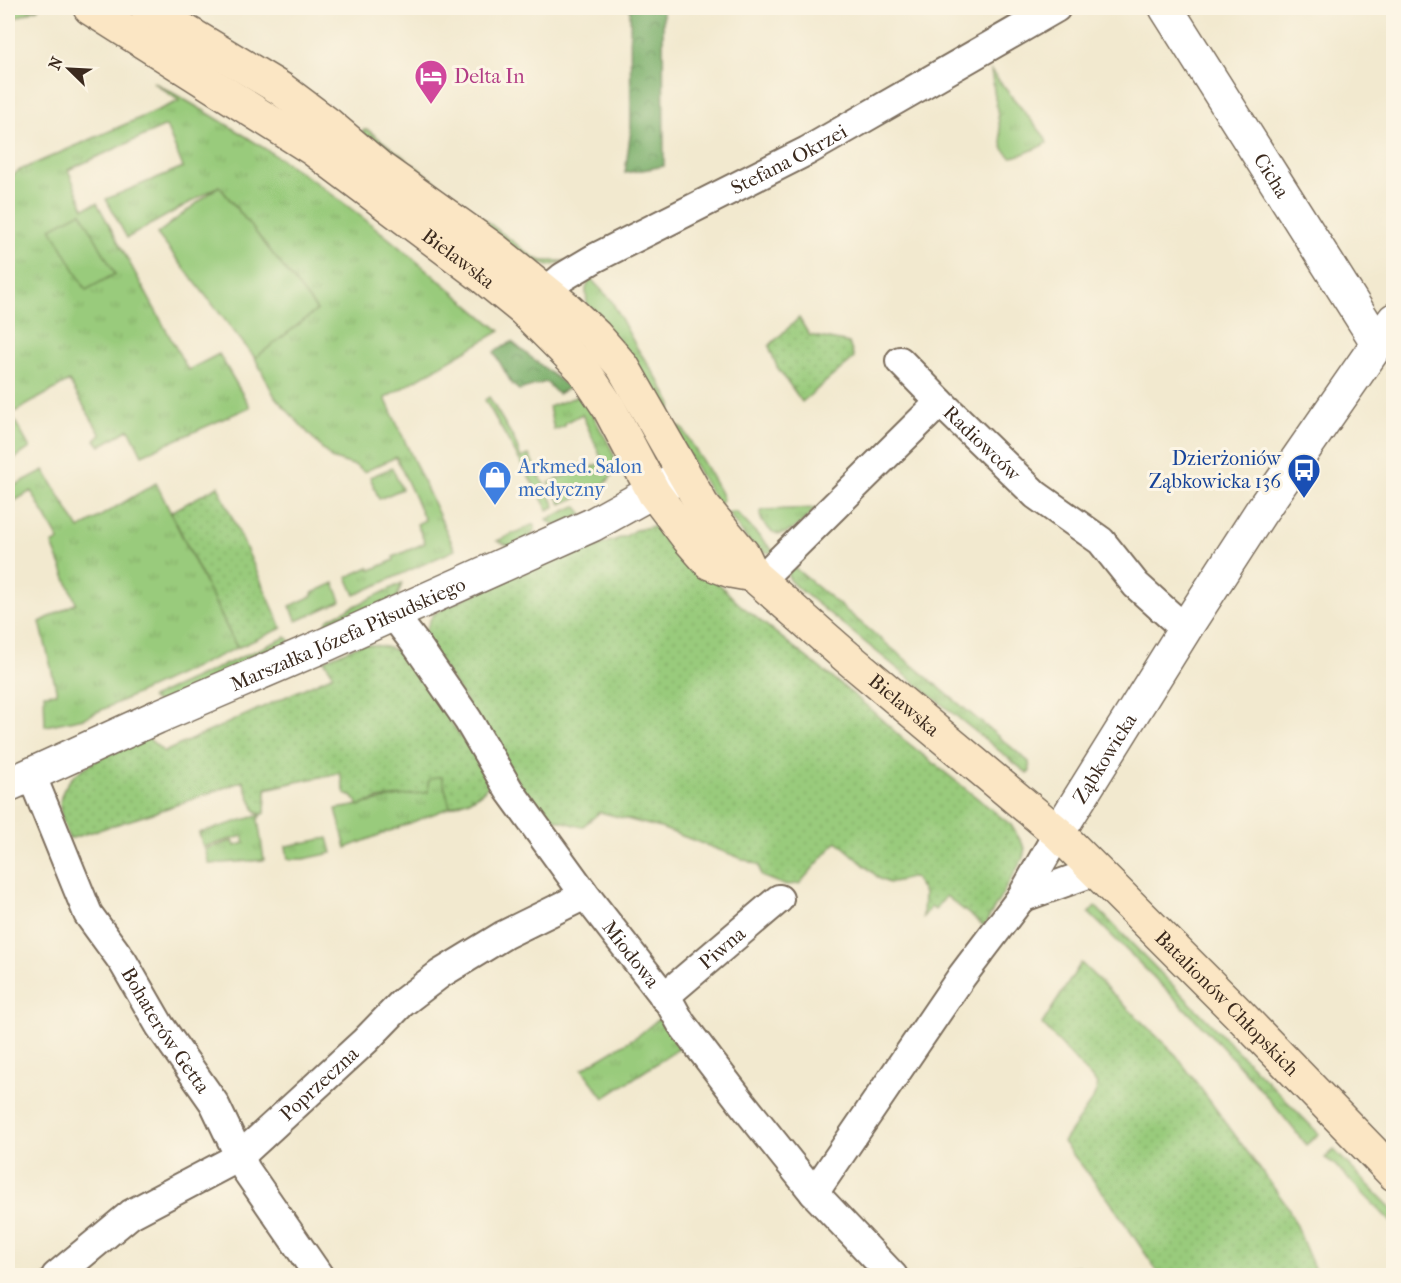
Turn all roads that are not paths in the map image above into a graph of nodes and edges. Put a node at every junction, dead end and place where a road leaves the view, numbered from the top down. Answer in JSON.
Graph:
{"nodes":[{"id":1,"x":90,"y":8,"type":"edge"},
{"id":2,"x":147,"y":8,"type":"edge"},
{"id":3,"x":1056,"y":8,"type":"edge"},
{"id":4,"x":1166,"y":8,"type":"edge"},
{"id":5,"x":374,"y":179,"type":"junction"},
{"id":6,"x":535,"y":301,"type":"junction"},
{"id":7,"x":1385,"y":331,"type":"edge"},
{"id":8,"x":900,"y":361,"type":"dead end"},
{"id":9,"x":940,"y":402,"type":"junction"},
{"id":10,"x":684,"y":475,"type":"junction"},
{"id":11,"x":654,"y":493,"type":"junction"},
{"id":12,"x":756,"y":577,"type":"junction"},
{"id":13,"x":392,"y":614,"type":"junction"},
{"id":14,"x":1185,"y":628,"type":"junction"},
{"id":15,"x":19,"y":779,"type":"edge"},
{"id":16,"x":1058,"y":833,"type":"junction"},
{"id":17,"x":1096,"y":871,"type":"junction"},
{"id":18,"x":583,"y":892,"type":"junction"},
{"id":19,"x":779,"y":898,"type":"dead end"},
{"id":20,"x":1021,"y":898,"type":"junction"},
{"id":21,"x":664,"y":997,"type":"junction"},
{"id":22,"x":239,"y":1157,"type":"junction"},
{"id":23,"x":1394,"y":1174,"type":"edge"},
{"id":24,"x":814,"y":1193,"type":"junction"},
{"id":25,"x":56,"y":1275,"type":"edge"},
{"id":26,"x":319,"y":1275,"type":"edge"},
{"id":27,"x":893,"y":1275,"type":"edge"}],
"edges":[{"from":1,"to":5,"type":"main road","name":"Bielawska"},
{"from":2,"to":5,"type":"main road","name":"Bielawska"},
{"from":3,"to":6,"type":"street","name":"Stefana Okrzei"},
{"from":4,"to":7,"type":"street","name":"Cicha"},
{"from":5,"to":6,"type":"main road","name":"Bielawska"},
{"from":6,"to":10,"type":"main road","name":"Bielawska"},
{"from":6,"to":11,"type":"main road","name":"Bielawska"},
{"from":7,"to":14,"type":"street","name":"Ząbkowicka"},
{"from":8,"to":9,"type":"street"},
{"from":9,"to":12,"type":"street","name":"Radiowców"},
{"from":9,"to":14,"type":"street","name":"Radiowców"},
{"from":10,"to":11,"type":"street","name":"Marszałka Józefa Piłsudskiego"},
{"from":10,"to":12,"type":"main road","name":"Bielawska"},
{"from":11,"to":12,"type":"main road","name":"Bielawska"},
{"from":11,"to":13,"type":"street","name":"Marszałka Józefa Piłsudskiego"},
{"from":12,"to":16,"type":"main road","name":"Bielawska"},
{"from":13,"to":15,"type":"street","name":"Marszałka Józefa Piłsudskiego"},
{"from":13,"to":18,"type":"street","name":"Miodowa"},
{"from":14,"to":16,"type":"street","name":"Ząbkowicka"},
{"from":15,"to":22,"type":"street","name":"Bohaterów Getta"},
{"from":16,"to":17,"type":"main road","name":"Batalionów Chłopskich"},
{"from":16,"to":20,"type":"street","name":"Ząbkowicka"},
{"from":17,"to":20,"type":"street"},
{"from":17,"to":23,"type":"main road","name":"Batalionów Chłopskich"},
{"from":18,"to":21,"type":"street","name":"Miodowa"},
{"from":18,"to":22,"type":"street","name":"Poprzeczna"},
{"from":19,"to":21,"type":"street","name":"Piwna"},
{"from":20,"to":24,"type":"street","name":"Ząbkowicka"},
{"from":21,"to":24,"type":"street","name":"Miodowa"},
{"from":22,"to":25,"type":"street","name":"Poprzeczna"},
{"from":22,"to":26,"type":"street","name":"Bohaterów Getta"},
{"from":24,"to":27,"type":"street","name":"Miodowa"}]}
